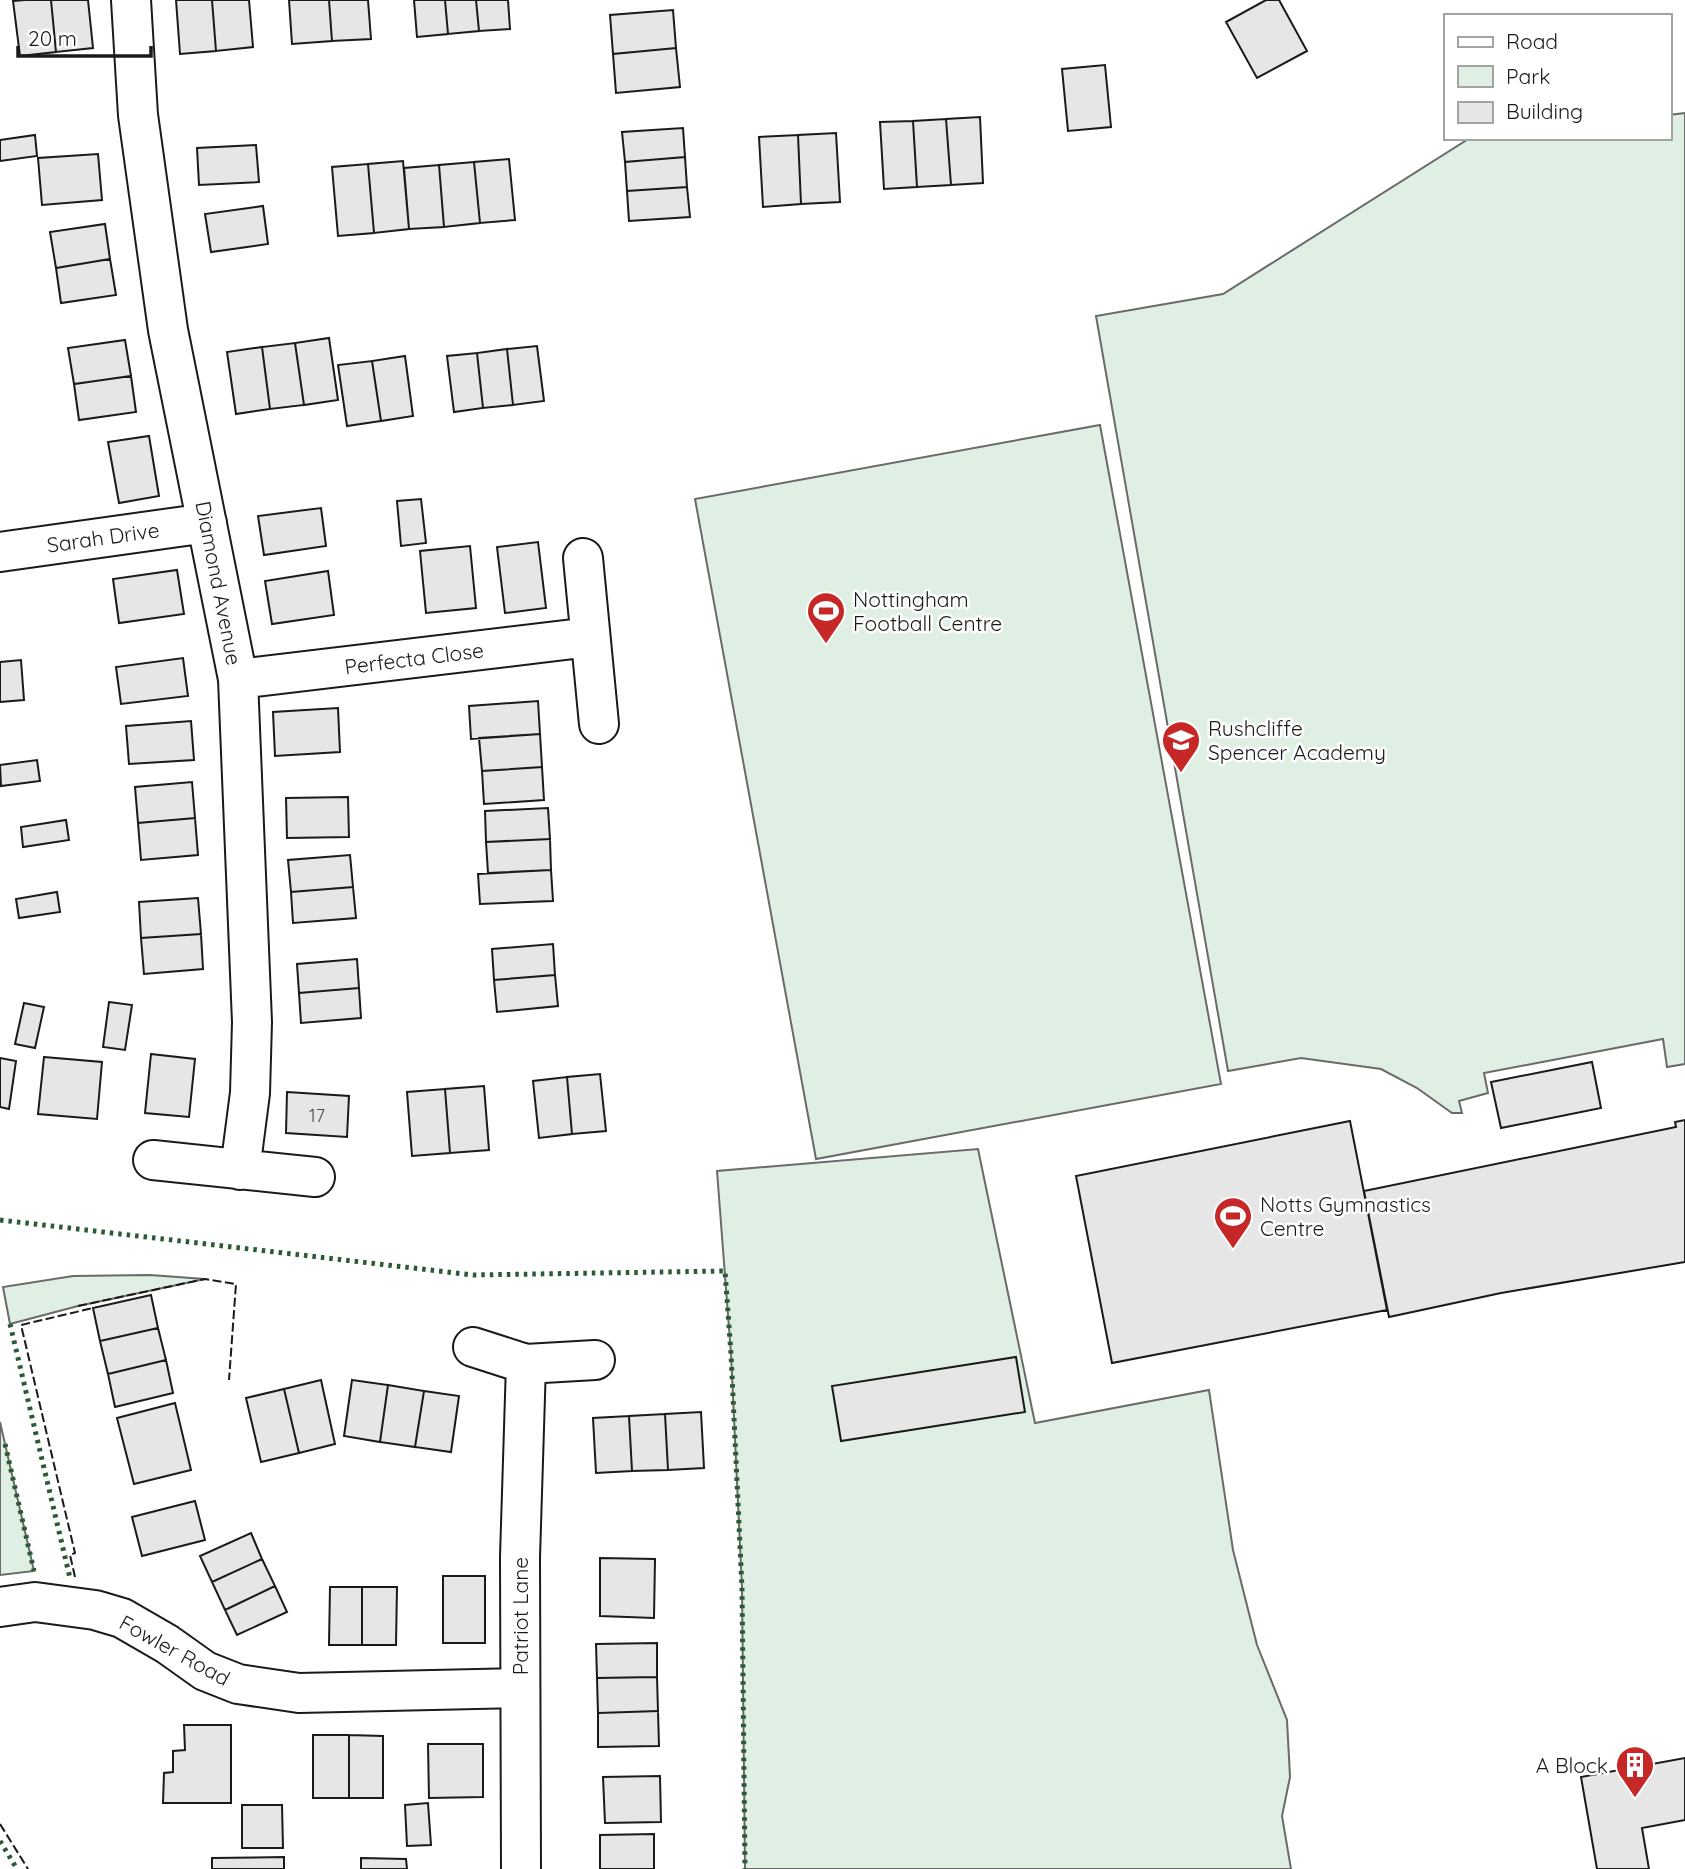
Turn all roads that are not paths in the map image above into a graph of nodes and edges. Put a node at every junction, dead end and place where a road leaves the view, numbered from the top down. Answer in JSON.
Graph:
{"nodes":[{"id":1,"x":131,"y":0,"type":"edge"},
{"id":2,"x":207,"y":523,"type":"junction"},
{"id":3,"x":0,"y":552,"type":"edge"},
{"id":4,"x":583,"y":558,"type":"dead end"},
{"id":5,"x":590,"y":637,"type":"junction"},
{"id":6,"x":238,"y":679,"type":"junction"},
{"id":7,"x":599,"y":723,"type":"dead end"},
{"id":8,"x":153,"y":1160,"type":"dead end"},
{"id":9,"x":240,"y":1170,"type":"junction"},
{"id":10,"x":315,"y":1177,"type":"dead end"},
{"id":11,"x":473,"y":1347,"type":"dead end"},
{"id":12,"x":595,"y":1360,"type":"dead end"},
{"id":13,"x":526,"y":1364,"type":"junction"},
{"id":14,"x":0,"y":1607,"type":"edge"},
{"id":15,"x":520,"y":1688,"type":"junction"},
{"id":16,"x":521,"y":1869,"type":"edge"}],
"edges":[{"from":1,"to":2,"type":"street","name":"Diamond Avenue"},
{"from":2,"to":3,"type":"street","name":"Sarah Drive"},
{"from":2,"to":6,"type":"street","name":"Diamond Avenue"},
{"from":4,"to":5,"type":"street"},
{"from":5,"to":6,"type":"street","name":"Perfecta Close"},
{"from":5,"to":7,"type":"street"},
{"from":6,"to":9,"type":"street","name":"Diamond Avenue"},
{"from":8,"to":9,"type":"street"},
{"from":9,"to":10,"type":"street"},
{"from":11,"to":13,"type":"street"},
{"from":12,"to":13,"type":"street"},
{"from":13,"to":15,"type":"street","name":"Patriot Lane"},
{"from":14,"to":15,"type":"street","name":"Fowler Road"},
{"from":15,"to":16,"type":"street","name":"Patriot Lane"}]}
